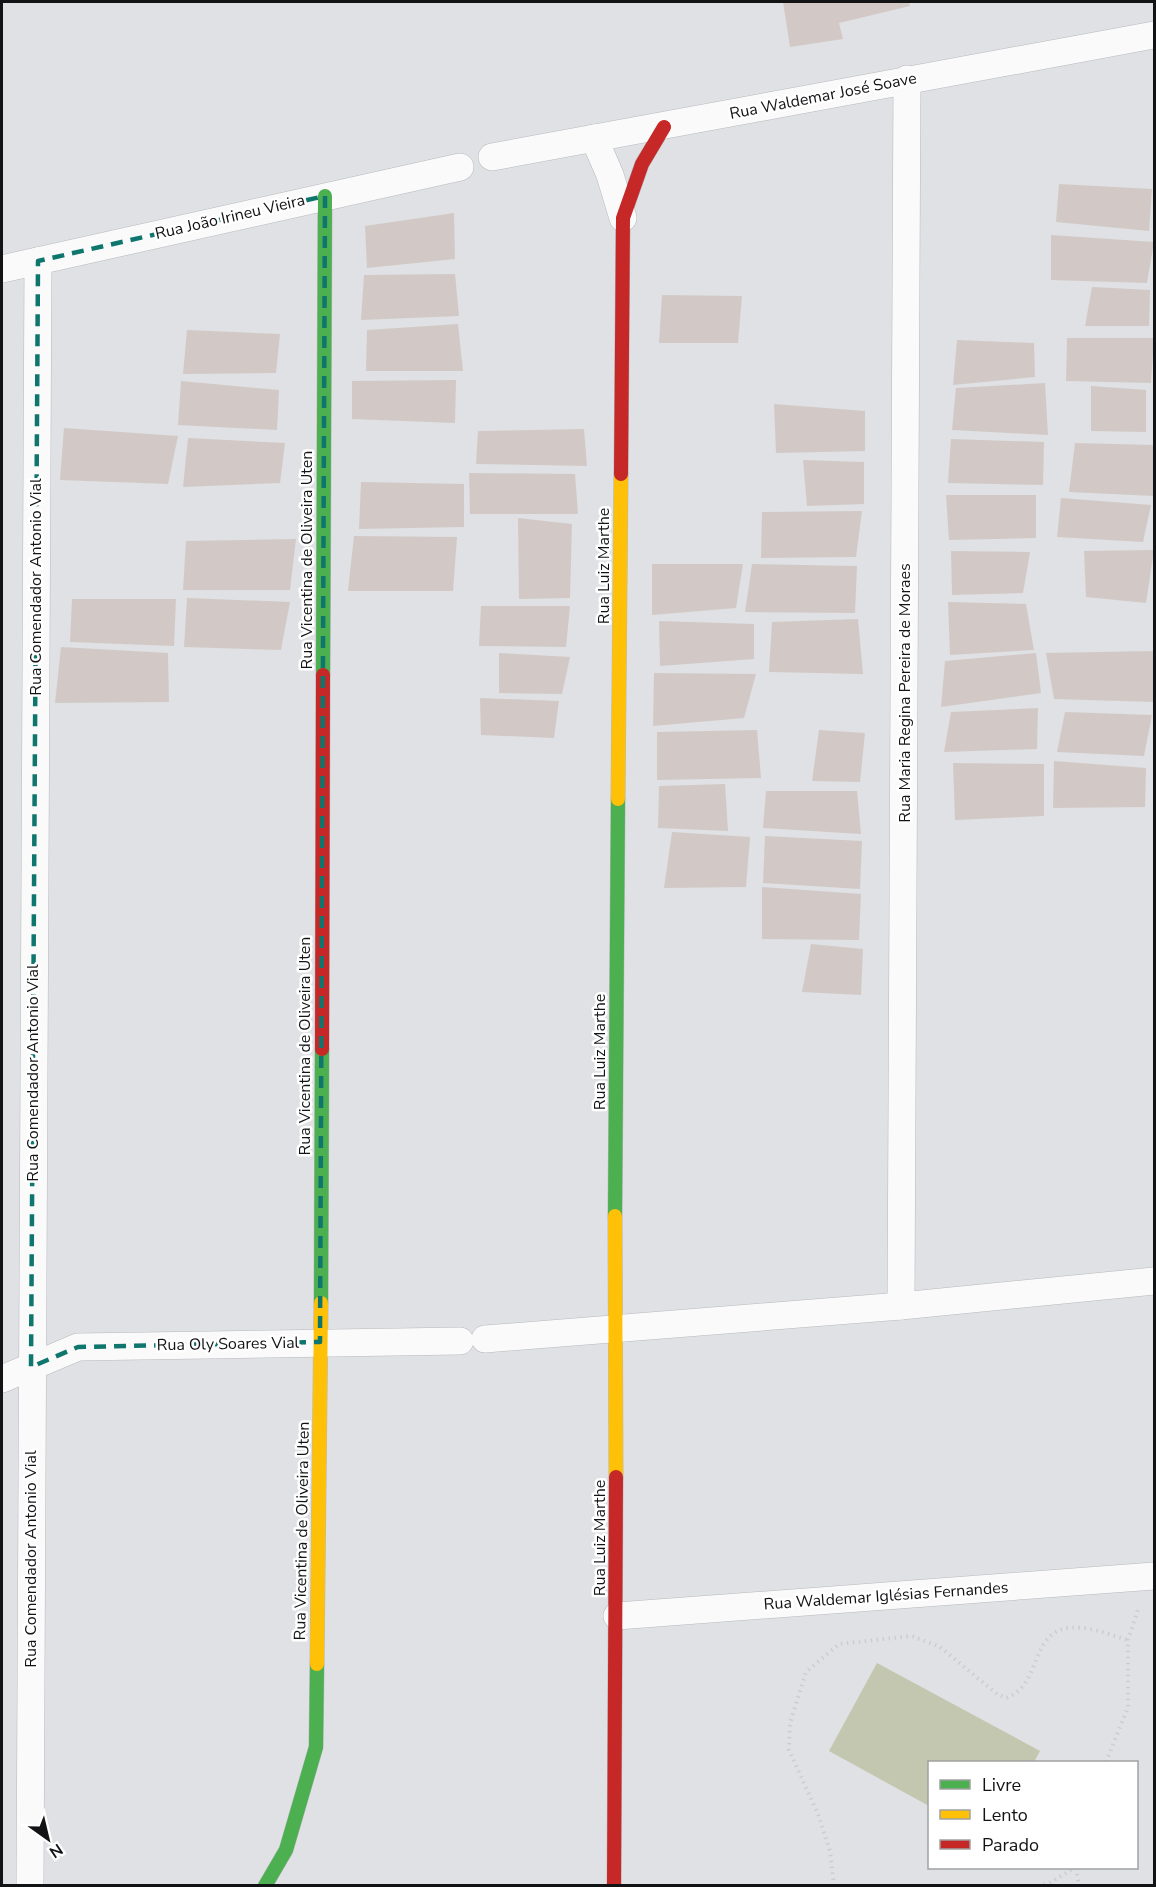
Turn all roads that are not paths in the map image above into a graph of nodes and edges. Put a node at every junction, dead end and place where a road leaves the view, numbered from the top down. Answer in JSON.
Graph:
{"nodes":[{"id":1,"x":1155,"y":35,"type":"edge"},
{"id":2,"x":907,"y":79,"type":"junction"},
{"id":3,"x":664,"y":128,"type":"junction"},
{"id":4,"x":594,"y":138,"type":"junction"},
{"id":5,"x":492,"y":157,"type":"dead end"},
{"id":6,"x":460,"y":167,"type":"dead end"},
{"id":7,"x":326,"y":196,"type":"junction"},
{"id":8,"x":623,"y":218,"type":"junction"},
{"id":9,"x":38,"y":261,"type":"junction"},
{"id":10,"x":2,"y":269,"type":"edge"},
{"id":11,"x":1155,"y":1281,"type":"edge"},
{"id":12,"x":901,"y":1306,"type":"junction"},
{"id":13,"x":615,"y":1329,"type":"junction"},
{"id":14,"x":320,"y":1342,"type":"junction"},
{"id":15,"x":31,"y":1367,"type":"junction"},
{"id":16,"x":2,"y":1379,"type":"edge"},
{"id":17,"x":1155,"y":1576,"type":"edge"},
{"id":18,"x":617,"y":1616,"type":"junction"},
{"id":19,"x":30,"y":1886,"type":"edge"},
{"id":20,"x":265,"y":1886,"type":"edge"},
{"id":21,"x":614,"y":1886,"type":"edge"}],
"edges":[{"from":1,"to":2,"type":"street","name":"Rua Waldemar José Soave"},
{"from":2,"to":3,"type":"street","name":"Rua Waldemar José Soave"},
{"from":2,"to":12,"type":"street","name":"Rua Maria Regina Pereira de Moraes"},
{"from":3,"to":4,"type":"street","name":"Rua Waldemar José Soave"},
{"from":3,"to":8,"type":"street","name":"Rua Luiz Marthe"},
{"from":4,"to":5,"type":"street","name":"Rua Waldemar José Soave"},
{"from":4,"to":8,"type":"street"},
{"from":6,"to":7,"type":"street","name":"Rua João Irineu Vieira"},
{"from":7,"to":9,"type":"street","name":"Rua João Irineu Vieira"},
{"from":7,"to":14,"type":"street","name":"Rua Vicentina de Oliveira Uten"},
{"from":8,"to":13,"type":"street","name":"Rua Luiz Marthe"},
{"from":9,"to":10,"type":"street","name":"Rua João Irineu Vieira"},
{"from":9,"to":15,"type":"street","name":"Rua Comendador Antonio Vial"},
{"from":11,"to":12,"type":"street","name":"Rua Oly Soares Vial"},
{"from":12,"to":13,"type":"street","name":"Rua Oly Soares Vial"},
{"from":13,"to":14,"type":"street","name":"Rua Oly Soares Vial"},
{"from":13,"to":18,"type":"street","name":"Rua Luiz Marthe"},
{"from":14,"to":15,"type":"street","name":"Rua Oly Soares Vial"},
{"from":14,"to":20,"type":"street","name":"Rua Vicentina de Oliveira Uten"},
{"from":15,"to":16,"type":"street","name":"Rua Oly Soares Vial"},
{"from":15,"to":19,"type":"street","name":"Rua Comendador Antonio Vial"},
{"from":17,"to":18,"type":"street","name":"Rua Waldemar Iglésias Fernandes"},
{"from":18,"to":21,"type":"street","name":"Rua Luiz Marthe"}]}
